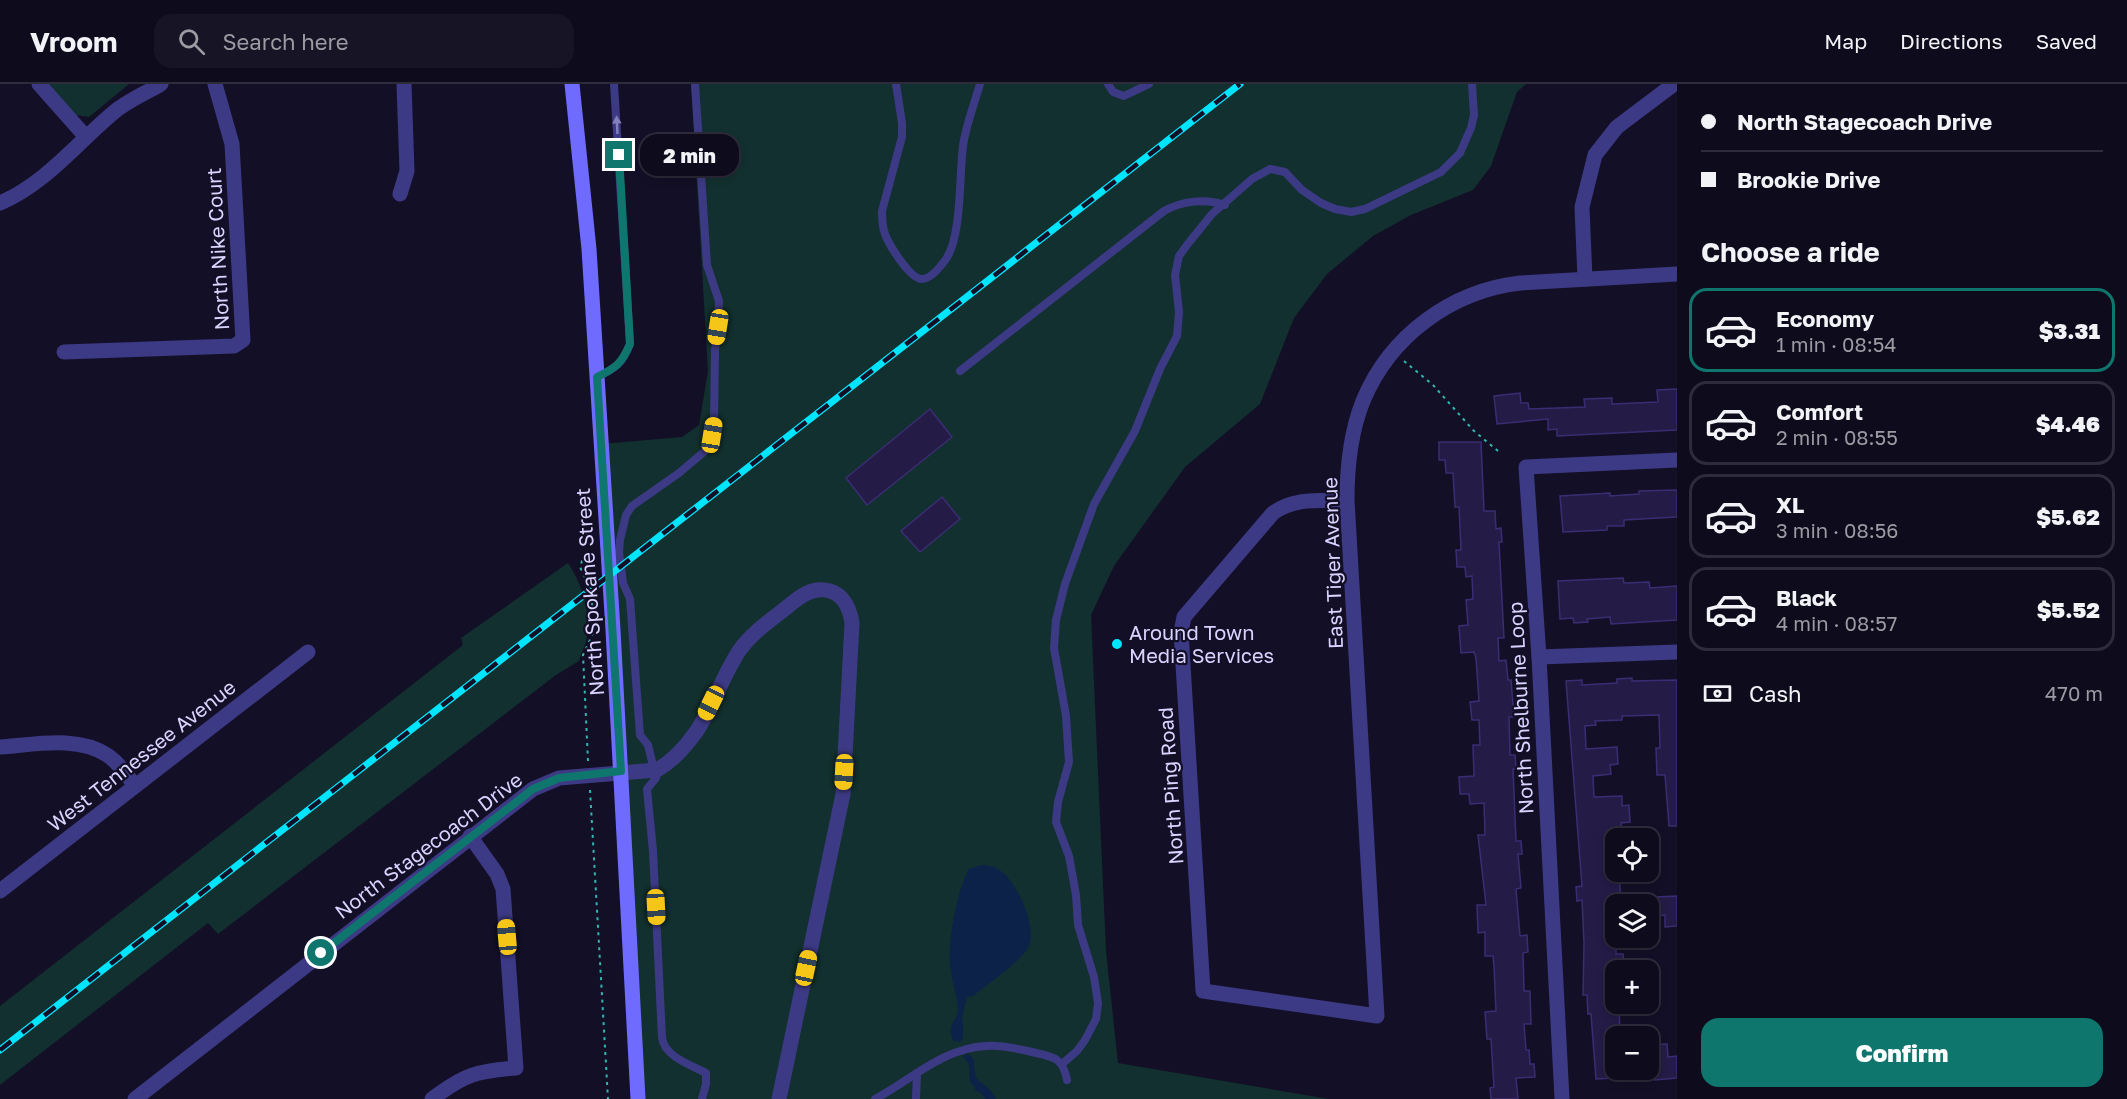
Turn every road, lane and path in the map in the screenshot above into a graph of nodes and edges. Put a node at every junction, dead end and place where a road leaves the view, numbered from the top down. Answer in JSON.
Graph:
{"nodes":[{"id":1,"x":39,"y":84,"type":"edge"},
{"id":2,"x":161,"y":84,"type":"edge"},
{"id":3,"x":215,"y":84,"type":"edge"},
{"id":4,"x":404,"y":84,"type":"edge"},
{"id":5,"x":572,"y":84,"type":"edge"},
{"id":6,"x":614,"y":84,"type":"edge"},
{"id":7,"x":695,"y":84,"type":"edge"},
{"id":8,"x":896,"y":84,"type":"edge"},
{"id":9,"x":980,"y":84,"type":"edge"},
{"id":10,"x":1108,"y":84,"type":"edge"},
{"id":11,"x":1149,"y":84,"type":"edge"},
{"id":12,"x":1472,"y":84,"type":"edge"},
{"id":13,"x":1674,"y":84,"type":"edge"},
{"id":14,"x":87,"y":137,"type":"junction"},
{"id":15,"x":400,"y":194,"type":"dead end"},
{"id":16,"x":0,"y":203,"type":"edge"},
{"id":17,"x":1225,"y":205,"type":"junction"},
{"id":18,"x":1677,"y":274,"type":"edge"},
{"id":19,"x":1585,"y":279,"type":"junction"},
{"id":20,"x":63,"y":352,"type":"dead end"},
{"id":21,"x":1404,"y":361,"type":"dead end"},
{"id":22,"x":960,"y":371,"type":"dead end"},
{"id":23,"x":597,"y":377,"type":"junction"},
{"id":24,"x":1498,"y":451,"type":"dead end"},
{"id":25,"x":1677,"y":460,"type":"edge"},
{"id":26,"x":1347,"y":500,"type":"junction"},
{"id":27,"x":591,"y":553,"type":"dead end"},
{"id":28,"x":308,"y":652,"type":"dead end"},
{"id":29,"x":1677,"y":652,"type":"edge"},
{"id":30,"x":1539,"y":657,"type":"junction"},
{"id":31,"x":0,"y":747,"type":"edge"},
{"id":32,"x":654,"y":770,"type":"junction"},
{"id":33,"x":621,"y":771,"type":"junction"},
{"id":34,"x":589,"y":774,"type":"junction"},
{"id":35,"x":135,"y":786,"type":"junction"},
{"id":36,"x":470,"y":836,"type":"junction"},
{"id":37,"x":0,"y":891,"type":"edge"},
{"id":38,"x":1377,"y":1016,"type":"joint"},
{"id":39,"x":1062,"y":1064,"type":"junction"},
{"id":40,"x":917,"y":1073,"type":"junction"},
{"id":41,"x":1067,"y":1080,"type":"dead end"},
{"id":42,"x":878,"y":1097,"type":"edge"},
{"id":43,"x":135,"y":1099,"type":"edge"},
{"id":44,"x":432,"y":1099,"type":"edge"},
{"id":45,"x":608,"y":1099,"type":"edge"},
{"id":46,"x":638,"y":1099,"type":"edge"},
{"id":47,"x":702,"y":1099,"type":"edge"},
{"id":48,"x":779,"y":1099,"type":"edge"},
{"id":49,"x":890,"y":1099,"type":"edge"},
{"id":50,"x":916,"y":1099,"type":"edge"},
{"id":51,"x":1562,"y":1099,"type":"edge"}],
"edges":[{"from":1,"to":14,"type":"street"},
{"from":2,"to":14,"type":"street"},
{"from":3,"to":20,"type":"street","name":"North Nike Court"},
{"from":4,"to":15,"type":"street"},
{"from":5,"to":23,"type":"street","name":"North Spokane Street"},
{"from":23,"to":6,"type":"lane","one_way":true},
{"from":7,"to":32,"type":"lane"},
{"from":8,"to":9,"type":"lane"},
{"from":10,"to":11,"type":"lane"},
{"from":12,"to":17,"type":"lane"},
{"from":13,"to":19,"type":"street"},
{"from":14,"to":16,"type":"street"},
{"from":17,"to":22,"type":"lane"},
{"from":17,"to":39,"type":"lane"},
{"from":18,"to":19,"type":"street","name":"East Tiger Avenue"},
{"from":19,"to":26,"type":"street","name":"East Tiger Avenue"},
{"from":21,"to":24,"type":"path"},
{"from":23,"to":33,"type":"street","name":"North Spokane Street"},
{"from":25,"to":30,"type":"street","name":"North Shelburne Loop"},
{"from":26,"to":38,"type":"street","name":"East Tiger Avenue"},
{"from":26,"to":38,"type":"street","name":"North Ping Road"},
{"from":27,"to":34,"type":"path"},
{"from":28,"to":35,"type":"street","name":"West Tennessee Avenue"},
{"from":29,"to":30,"type":"street"},
{"from":30,"to":51,"type":"street","name":"North Shelburne Loop"},
{"from":31,"to":35,"type":"street"},
{"from":32,"to":33,"type":"street","name":"North Stagecoach Drive"},
{"from":32,"to":47,"type":"lane"},
{"from":32,"to":48,"type":"street"},
{"from":33,"to":34,"type":"street","name":"North Stagecoach Drive"},
{"from":33,"to":46,"type":"street","name":"North Spokane Street"},
{"from":34,"to":36,"type":"street","name":"North Stagecoach Drive"},
{"from":34,"to":45,"type":"path"},
{"from":35,"to":37,"type":"street","name":"West Tennessee Avenue"},
{"from":36,"to":43,"type":"street","name":"North Stagecoach Drive"},
{"from":36,"to":44,"type":"street"},
{"from":39,"to":40,"type":"lane"},
{"from":39,"to":41,"type":"lane"},
{"from":40,"to":42,"type":"lane"},
{"from":40,"to":50,"type":"lane"},
{"from":42,"to":49,"type":"lane"}]}
